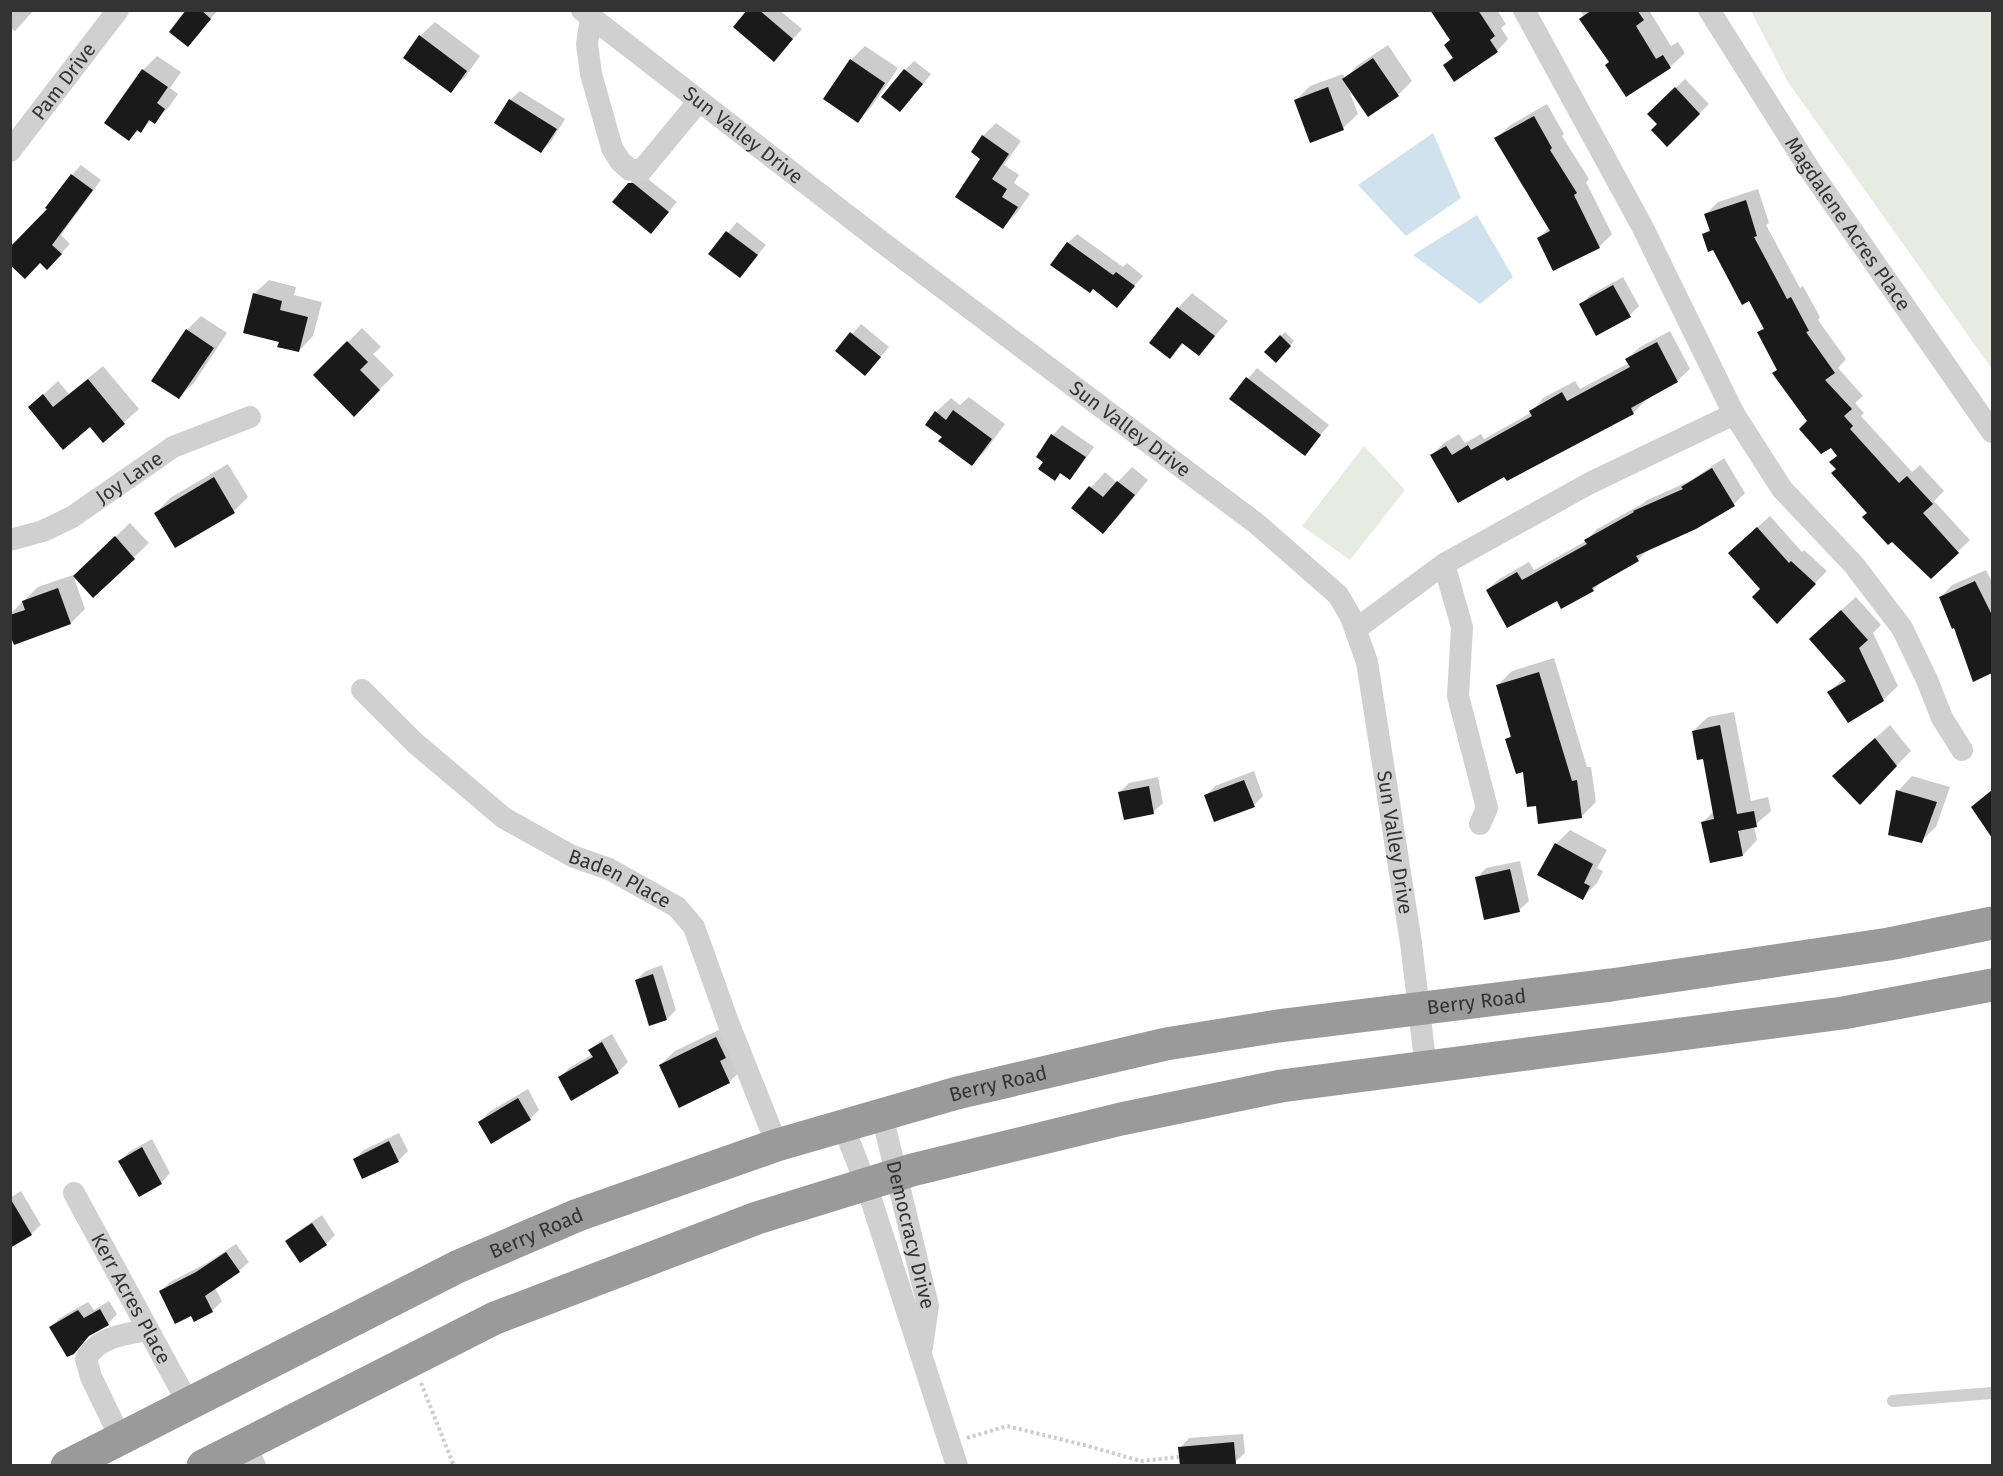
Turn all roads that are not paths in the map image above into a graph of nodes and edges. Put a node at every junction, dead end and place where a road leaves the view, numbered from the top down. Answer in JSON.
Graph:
{"nodes":[{"id":1,"x":118,"y":10,"type":"edge"},
{"id":2,"x":1524,"y":10,"type":"edge"},
{"id":3,"x":1709,"y":10,"type":"edge"},
{"id":4,"x":587,"y":14,"type":"edge"},
{"id":5,"x":699,"y":101,"type":"junction"},
{"id":6,"x":10,"y":151,"type":"edge"},
{"id":7,"x":1734,"y":414,"type":"junction"},
{"id":8,"x":250,"y":417,"type":"dead end"},
{"id":9,"x":1992,"y":432,"type":"edge"},
{"id":10,"x":10,"y":540,"type":"edge"},
{"id":11,"x":1444,"y":564,"type":"junction"},
{"id":12,"x":1356,"y":629,"type":"junction"},
{"id":13,"x":362,"y":690,"type":"dead end"},
{"id":14,"x":1962,"y":750,"type":"dead end"},
{"id":15,"x":1480,"y":824,"type":"dead end"},
{"id":16,"x":1992,"y":923,"type":"edge"},
{"id":17,"x":1992,"y":985,"type":"edge"},
{"id":18,"x":1420,"y":1008,"type":"junction"},
{"id":19,"x":1426,"y":1068,"type":"junction"},
{"id":20,"x":882,"y":1115,"type":"junction"},
{"id":21,"x":843,"y":1126,"type":"junction"},
{"id":22,"x":777,"y":1145,"type":"junction"},
{"id":23,"x":881,"y":1179,"type":"junction"},
{"id":24,"x":74,"y":1193,"type":"dead end"},
{"id":25,"x":148,"y":1330,"type":"junction"},
{"id":26,"x":921,"y":1354,"type":"junction"},
{"id":27,"x":1992,"y":1393,"type":"edge"},
{"id":28,"x":1893,"y":1401,"type":"dead end"},
{"id":29,"x":189,"y":1405,"type":"junction"},
{"id":30,"x":121,"y":1439,"type":"junction"},
{"id":31,"x":250,"y":1455,"type":"edge"},
{"id":32,"x":953,"y":1455,"type":"edge"},
{"id":33,"x":67,"y":1466,"type":"edge"},
{"id":34,"x":202,"y":1466,"type":"edge"}],
"edges":[{"from":1,"to":6,"type":"street","name":"Pam Drive"},
{"from":2,"to":7,"type":"street"},
{"from":3,"to":9,"type":"street","name":"Magdalene Acres Place"},
{"from":4,"to":5,"type":"street","name":"Sun Valley Drive"},
{"from":4,"to":5,"type":"street"},
{"from":5,"to":12,"type":"street","name":"Sun Valley Drive"},
{"from":7,"to":11,"type":"street"},
{"from":7,"to":14,"type":"street"},
{"from":8,"to":10,"type":"street","name":"Joy Lane"},
{"from":11,"to":12,"type":"street"},
{"from":11,"to":15,"type":"street"},
{"from":12,"to":18,"type":"street","name":"Sun Valley Drive"},
{"from":13,"to":22,"type":"street","name":"Baden Place"},
{"from":16,"to":18,"type":"highway","name":"Berry Road"},
{"from":17,"to":19,"type":"highway"},
{"from":18,"to":19,"type":"street","name":"Sun Valley Drive"},
{"from":18,"to":20,"type":"highway","name":"Berry Road"},
{"from":19,"to":23,"type":"highway"},
{"from":20,"to":21,"type":"highway","name":"Berry Road"},
{"from":20,"to":23,"type":"street","name":"Democracy Drive"},
{"from":21,"to":22,"type":"highway","name":"Berry Road"},
{"from":21,"to":23,"type":"street","name":"Democracy Drive"},
{"from":22,"to":29,"type":"highway","name":"Berry Road"},
{"from":23,"to":26,"type":"street","name":"Democracy Drive"},
{"from":23,"to":26,"type":"street","name":"Democracy Drive"},
{"from":23,"to":31,"type":"highway"},
{"from":24,"to":25,"type":"street","name":"Kerr Acres Place"},
{"from":25,"to":29,"type":"street","name":"Kerr Acres Place"},
{"from":25,"to":30,"type":"street"},
{"from":26,"to":32,"type":"street","name":"Democracy Drive"},
{"from":27,"to":28,"type":"lane"},
{"from":29,"to":30,"type":"highway","name":"Berry Road"},
{"from":30,"to":33,"type":"highway","name":"Berry Road"},
{"from":31,"to":34,"type":"highway"}]}
